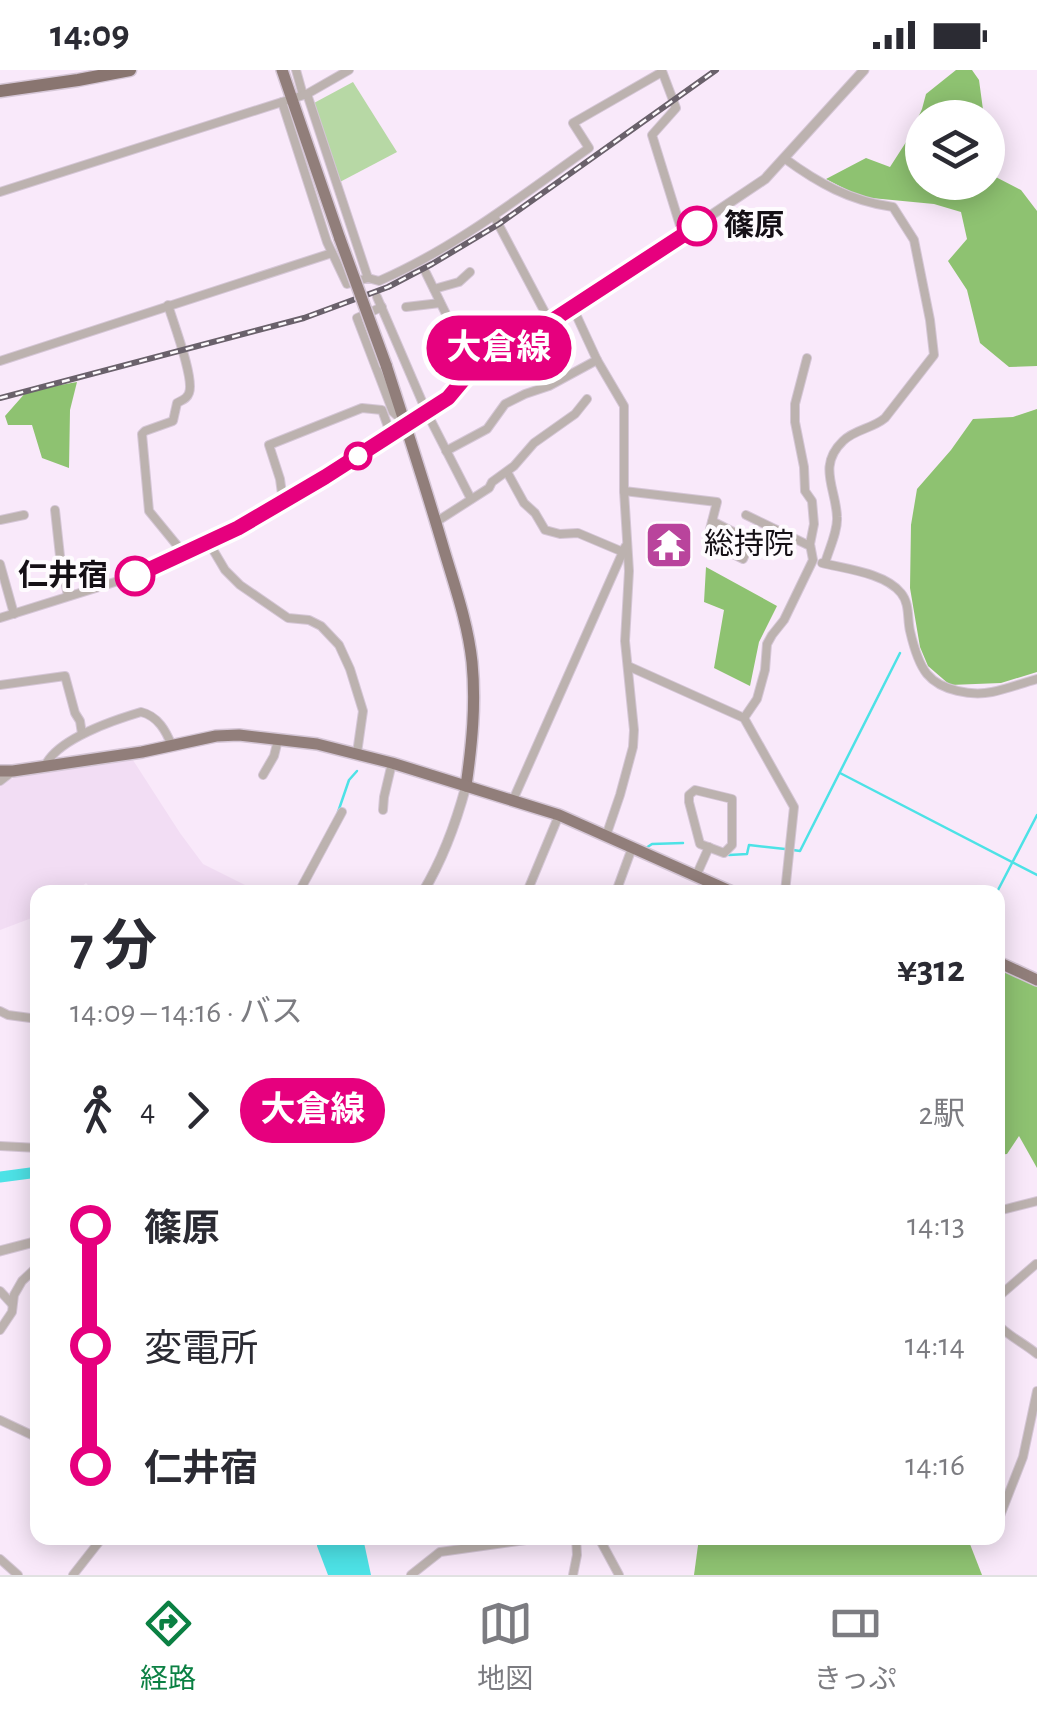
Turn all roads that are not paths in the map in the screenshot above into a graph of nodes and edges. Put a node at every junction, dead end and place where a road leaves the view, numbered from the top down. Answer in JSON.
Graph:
{"nodes":[{"id":1,"x":130,"y":70,"type":"edge"},
{"id":2,"x":282,"y":70,"type":"edge"},
{"id":3,"x":296,"y":70,"type":"edge"},
{"id":4,"x":349,"y":70,"type":"edge"},
{"id":5,"x":864,"y":70,"type":"edge"},
{"id":6,"x":662,"y":71,"type":"edge"},
{"id":7,"x":0,"y":91,"type":"edge"},
{"id":8,"x":296,"y":98,"type":"junction"},
{"id":9,"x":784,"y":158,"type":"junction"},
{"id":10,"x":0,"y":192,"type":"edge"},
{"id":11,"x":494,"y":216,"type":"junction"},
{"id":12,"x":683,"y":235,"type":"junction"},
{"id":13,"x":332,"y":254,"type":"junction"},
{"id":14,"x":470,"y":272,"type":"dead end"},
{"id":15,"x":426,"y":273,"type":"dead end"},
{"id":16,"x":368,"y":278,"type":"junction"},
{"id":17,"x":434,"y":289,"type":"junction"},
{"id":18,"x":377,"y":297,"type":"dead end"},
{"id":19,"x":440,"y":303,"type":"junction"},
{"id":20,"x":168,"y":306,"type":"junction"},
{"id":21,"x":382,"y":308,"type":"junction"},
{"id":22,"x":406,"y":308,"type":"dead end"},
{"id":23,"x":573,"y":308,"type":"junction"},
{"id":24,"x":550,"y":322,"type":"junction"},
{"id":25,"x":807,"y":358,"type":"dead end"},
{"id":26,"x":480,"y":359,"type":"junction"},
{"id":27,"x":597,"y":360,"type":"junction"},
{"id":28,"x":0,"y":361,"type":"edge"},
{"id":29,"x":587,"y":399,"type":"dead end"},
{"id":30,"x":427,"y":413,"type":"junction"},
{"id":31,"x":405,"y":424,"type":"junction"},
{"id":32,"x":391,"y":436,"type":"junction"},
{"id":33,"x":446,"y":451,"type":"junction"},
{"id":34,"x":507,"y":472,"type":"junction"},
{"id":35,"x":624,"y":492,"type":"junction"},
{"id":36,"x":471,"y":499,"type":"junction"},
{"id":37,"x":283,"y":502,"type":"junction"},
{"id":38,"x":54,"y":510,"type":"dead end"},
{"id":39,"x":24,"y":515,"type":"dead end"},
{"id":40,"x":746,"y":515,"type":"dead end"},
{"id":41,"x":0,"y":520,"type":"edge"},
{"id":42,"x":712,"y":521,"type":"junction"},
{"id":43,"x":436,"y":522,"type":"junction"},
{"id":44,"x":209,"y":542,"type":"junction"},
{"id":45,"x":810,"y":547,"type":"junction"},
{"id":46,"x":625,"y":548,"type":"junction"},
{"id":47,"x":185,"y":554,"type":"junction"},
{"id":48,"x":813,"y":560,"type":"junction"},
{"id":49,"x":824,"y":563,"type":"junction"},
{"id":50,"x":0,"y":565,"type":"edge"},
{"id":51,"x":68,"y":596,"type":"junction"},
{"id":52,"x":14,"y":614,"type":"junction"},
{"id":53,"x":0,"y":618,"type":"edge"},
{"id":54,"x":628,"y":666,"type":"junction"},
{"id":55,"x":1037,"y":680,"type":"edge"},
{"id":56,"x":0,"y":686,"type":"edge"},
{"id":57,"x":744,"y":718,"type":"junction"},
{"id":58,"x":82,"y":734,"type":"junction"},
{"id":59,"x":278,"y":740,"type":"junction"},
{"id":60,"x":172,"y":746,"type":"junction"},
{"id":61,"x":357,"y":753,"type":"junction"},
{"id":62,"x":392,"y":763,"type":"junction"},
{"id":63,"x":46,"y":766,"type":"junction"},
{"id":64,"x":3,"y":770,"type":"edge"},
{"id":65,"x":263,"y":775,"type":"dead end"},
{"id":66,"x":0,"y":781,"type":"edge"},
{"id":67,"x":466,"y":786,"type":"junction"},
{"id":68,"x":513,"y":800,"type":"junction"},
{"id":69,"x":383,"y":810,"type":"dead end"},
{"id":70,"x":342,"y":812,"type":"dead end"},
{"id":71,"x":559,"y":815,"type":"junction"},
{"id":72,"x":606,"y":837,"type":"junction"},
{"id":73,"x":632,"y":848,"type":"junction"},
{"id":74,"x":709,"y":848,"type":"junction"},
{"id":75,"x":696,"y":876,"type":"junction"},
{"id":76,"x":303,"y":885,"type":"edge"},
{"id":77,"x":427,"y":885,"type":"edge"},
{"id":78,"x":530,"y":885,"type":"edge"},
{"id":79,"x":619,"y":885,"type":"edge"},
{"id":80,"x":716,"y":885,"type":"edge"},
{"id":81,"x":786,"y":885,"type":"edge"},
{"id":82,"x":1005,"y":965,"type":"edge"},
{"id":83,"x":1037,"y":980,"type":"edge"},
{"id":84,"x":0,"y":1011,"type":"edge"},
{"id":85,"x":30,"y":1018,"type":"edge"},
{"id":86,"x":1,"y":1143,"type":"edge"},
{"id":87,"x":30,"y":1147,"type":"edge"},
{"id":88,"x":1037,"y":1201,"type":"edge"},
{"id":89,"x":1005,"y":1208,"type":"edge"},
{"id":90,"x":30,"y":1243,"type":"edge"},
{"id":91,"x":0,"y":1252,"type":"edge"},
{"id":92,"x":1036,"y":1264,"type":"edge"},
{"id":93,"x":30,"y":1274,"type":"edge"},
{"id":94,"x":0,"y":1291,"type":"edge"},
{"id":95,"x":1005,"y":1291,"type":"edge"},
{"id":96,"x":12,"y":1304,"type":"junction"},
{"id":97,"x":0,"y":1330,"type":"edge"},
{"id":98,"x":1005,"y":1332,"type":"edge"},
{"id":99,"x":1037,"y":1354,"type":"edge"},
{"id":100,"x":1037,"y":1391,"type":"edge"},
{"id":101,"x":0,"y":1420,"type":"edge"},
{"id":102,"x":30,"y":1434,"type":"edge"},
{"id":103,"x":1005,"y":1504,"type":"edge"},
{"id":104,"x":97,"y":1545,"type":"edge"},
{"id":105,"x":491,"y":1545,"type":"edge"},
{"id":106,"x":576,"y":1545,"type":"edge"},
{"id":107,"x":603,"y":1545,"type":"edge"},
{"id":108,"x":0,"y":1558,"type":"edge"},
{"id":109,"x":18,"y":1575,"type":"edge"},
{"id":110,"x":73,"y":1575,"type":"edge"},
{"id":111,"x":410,"y":1575,"type":"edge"},
{"id":112,"x":573,"y":1575,"type":"edge"},
{"id":113,"x":619,"y":1575,"type":"edge"}],
"edges":[{"from":1,"to":7,"type":"highway"},
{"from":2,"to":8,"type":"main road"},
{"from":3,"to":8,"type":"street"},
{"from":4,"to":8,"type":"street"},
{"from":5,"to":9,"type":"street"},
{"from":6,"to":11,"type":"street"},
{"from":6,"to":12,"type":"street"},
{"from":8,"to":10,"type":"street"},
{"from":8,"to":13,"type":"street"},
{"from":8,"to":16,"type":"street"},
{"from":8,"to":31,"type":"main road","bridge":true},
{"from":9,"to":12,"type":"street"},
{"from":9,"to":49,"type":"street"},
{"from":11,"to":16,"type":"street"},
{"from":11,"to":24,"type":"street"},
{"from":12,"to":23,"type":"street"},
{"from":13,"to":16,"type":"street"},
{"from":13,"to":20,"type":"street"},
{"from":14,"to":17,"type":"street"},
{"from":15,"to":17,"type":"street"},
{"from":17,"to":19,"type":"street"},
{"from":18,"to":21,"type":"street"},
{"from":19,"to":22,"type":"street"},
{"from":19,"to":26,"type":"street"},
{"from":20,"to":28,"type":"street"},
{"from":20,"to":47,"type":"street"},
{"from":21,"to":30,"type":"street"},
{"from":21,"to":31,"type":"street"},
{"from":23,"to":24,"type":"street"},
{"from":23,"to":27,"type":"street"},
{"from":24,"to":26,"type":"street"},
{"from":25,"to":45,"type":"street"},
{"from":26,"to":30,"type":"street"},
{"from":27,"to":33,"type":"street"},
{"from":27,"to":35,"type":"street"},
{"from":29,"to":34,"type":"street"},
{"from":30,"to":31,"type":"street"},
{"from":30,"to":33,"type":"street"},
{"from":31,"to":32,"type":"street"},
{"from":31,"to":43,"type":"main road"},
{"from":32,"to":37,"type":"street"},
{"from":32,"to":37,"type":"street"},
{"from":33,"to":36,"type":"street"},
{"from":34,"to":36,"type":"street"},
{"from":34,"to":46,"type":"street"},
{"from":35,"to":42,"type":"street"},
{"from":35,"to":46,"type":"street"},
{"from":36,"to":43,"type":"street"},
{"from":37,"to":44,"type":"street"},
{"from":38,"to":51,"type":"street"},
{"from":39,"to":41,"type":"street"},
{"from":40,"to":45,"type":"street"},
{"from":42,"to":42,"type":"street"},
{"from":43,"to":67,"type":"main road"},
{"from":44,"to":47,"type":"street"},
{"from":44,"to":61,"type":"street"},
{"from":45,"to":48,"type":"street"},
{"from":46,"to":54,"type":"street"},
{"from":46,"to":68,"type":"street"},
{"from":47,"to":51,"type":"street"},
{"from":48,"to":49,"type":"street"},
{"from":48,"to":57,"type":"street"},
{"from":49,"to":55,"type":"street"},
{"from":50,"to":52,"type":"street"},
{"from":51,"to":52,"type":"street"},
{"from":52,"to":53,"type":"street"},
{"from":54,"to":57,"type":"street"},
{"from":54,"to":72,"type":"street"},
{"from":56,"to":58,"type":"street"},
{"from":57,"to":81,"type":"street"},
{"from":58,"to":60,"type":"street"},
{"from":58,"to":63,"type":"street"},
{"from":59,"to":60,"type":"main road"},
{"from":59,"to":61,"type":"main road"},
{"from":59,"to":65,"type":"street"},
{"from":60,"to":63,"type":"main road"},
{"from":61,"to":62,"type":"main road"},
{"from":62,"to":67,"type":"main road"},
{"from":62,"to":69,"type":"street"},
{"from":63,"to":64,"type":"main road"},
{"from":64,"to":66,"type":"street"},
{"from":67,"to":68,"type":"main road"},
{"from":67,"to":77,"type":"street"},
{"from":68,"to":71,"type":"main road"},
{"from":70,"to":76,"type":"street"},
{"from":71,"to":72,"type":"main road"},
{"from":71,"to":78,"type":"street"},
{"from":72,"to":73,"type":"main road"},
{"from":73,"to":75,"type":"main road"},
{"from":73,"to":79,"type":"street"},
{"from":74,"to":74,"type":"street"},
{"from":74,"to":75,"type":"street"},
{"from":75,"to":80,"type":"main road"},
{"from":82,"to":83,"type":"main road"},
{"from":84,"to":85,"type":"street"},
{"from":86,"to":87,"type":"street"},
{"from":88,"to":89,"type":"street"},
{"from":90,"to":91,"type":"street"},
{"from":92,"to":95,"type":"street"},
{"from":93,"to":96,"type":"street"},
{"from":94,"to":96,"type":"street"},
{"from":96,"to":97,"type":"street"},
{"from":98,"to":99,"type":"street"},
{"from":100,"to":103,"type":"street"},
{"from":101,"to":102,"type":"street"},
{"from":104,"to":110,"type":"street"},
{"from":105,"to":111,"type":"street"},
{"from":106,"to":112,"type":"street"},
{"from":107,"to":113,"type":"street"},
{"from":108,"to":109,"type":"street"}]}
